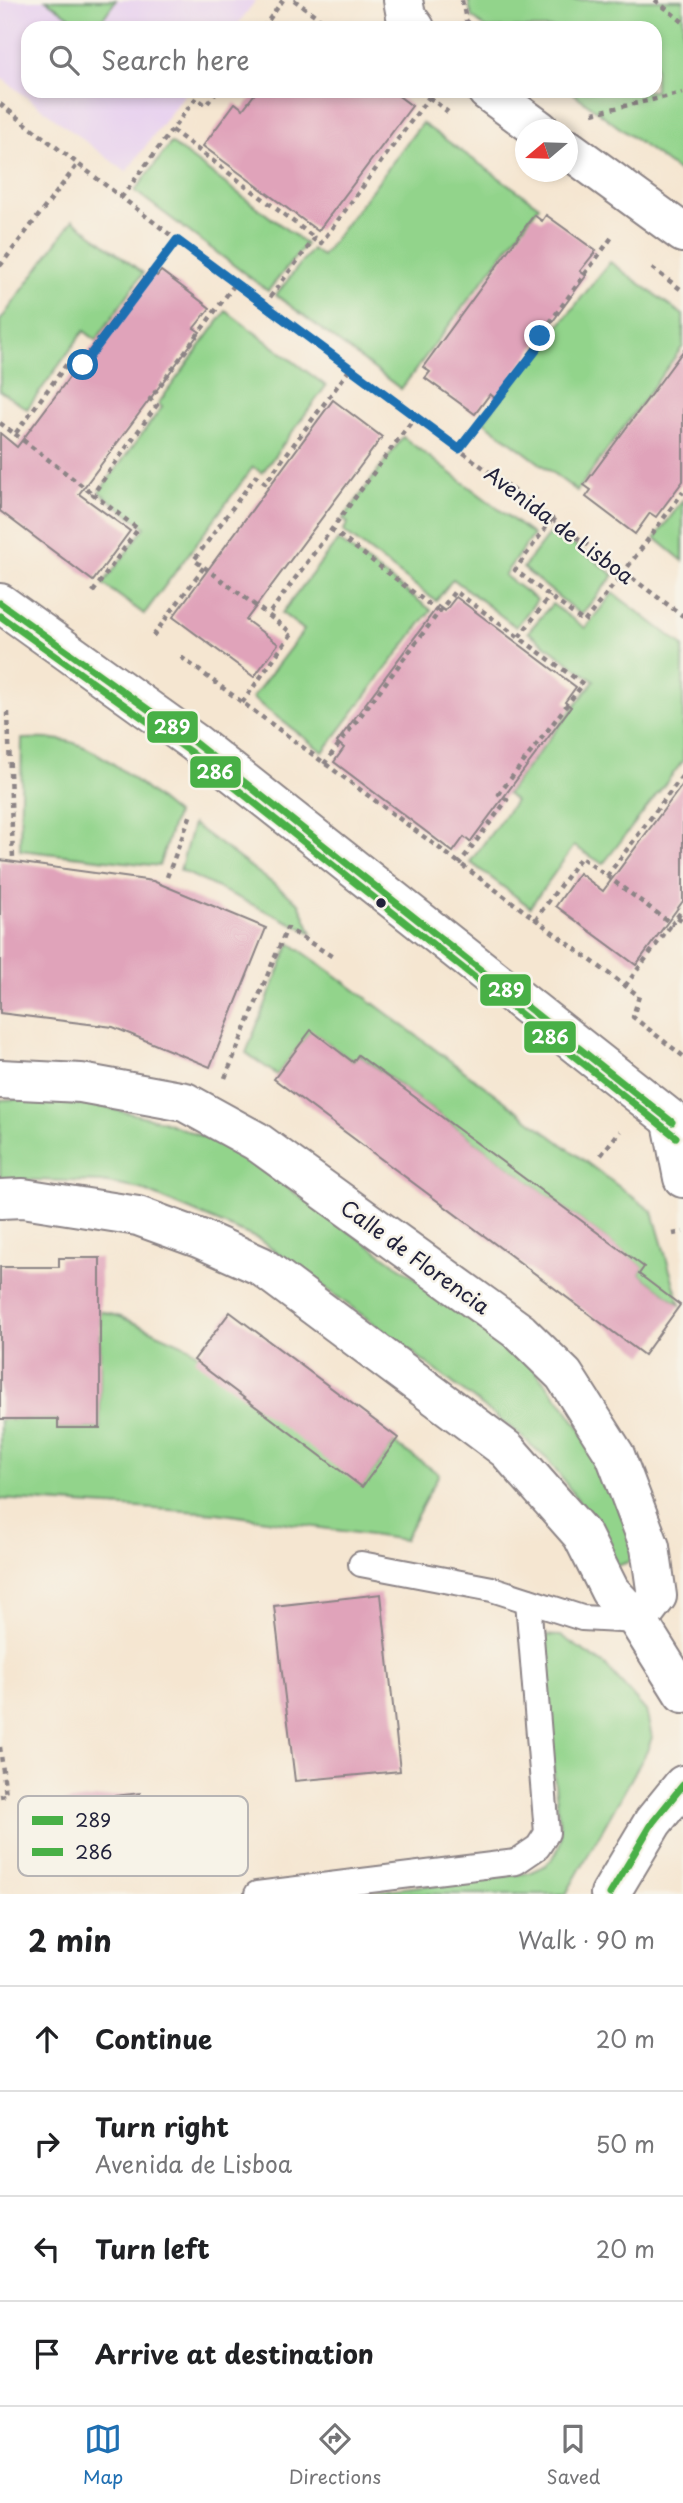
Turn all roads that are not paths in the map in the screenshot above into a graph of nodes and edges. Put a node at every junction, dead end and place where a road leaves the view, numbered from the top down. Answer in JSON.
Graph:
{"nodes":[{"id":1,"x":403,"y":0,"type":"edge"},
{"id":2,"x":410,"y":21,"type":"edge"},
{"id":3,"x":497,"y":98,"type":"edge"},
{"id":4,"x":525,"y":119,"type":"edge"},
{"id":5,"x":578,"y":156,"type":"edge"},
{"id":6,"x":683,"y":233,"type":"edge"},
{"id":7,"x":0,"y":603,"type":"edge"},
{"id":8,"x":0,"y":1079,"type":"edge"},
{"id":9,"x":678,"y":1125,"type":"edge"},
{"id":10,"x":683,"y":1178,"type":"edge"},
{"id":11,"x":0,"y":1199,"type":"edge"},
{"id":12,"x":361,"y":1563,"type":"dead end"},
{"id":13,"x":528,"y":1601,"type":"junction"},
{"id":14,"x":638,"y":1621,"type":"junction"},
{"id":15,"x":683,"y":1693,"type":"edge"},
{"id":16,"x":683,"y":1785,"type":"edge"},
{"id":17,"x":257,"y":1894,"type":"edge"},
{"id":18,"x":610,"y":1894,"type":"edge"}],
"edges":[{"from":1,"to":2,"type":"street"},
{"from":3,"to":4,"type":"street"},
{"from":5,"to":6,"type":"street"},
{"from":7,"to":9,"type":"street"},
{"from":8,"to":14,"type":"street","name":"Calle de Florencia"},
{"from":9,"to":10,"type":"street"},
{"from":11,"to":14,"type":"street"},
{"from":12,"to":13,"type":"lane"},
{"from":13,"to":14,"type":"lane"},
{"from":13,"to":17,"type":"lane"},
{"from":14,"to":15,"type":"street"},
{"from":16,"to":18,"type":"street"}]}
